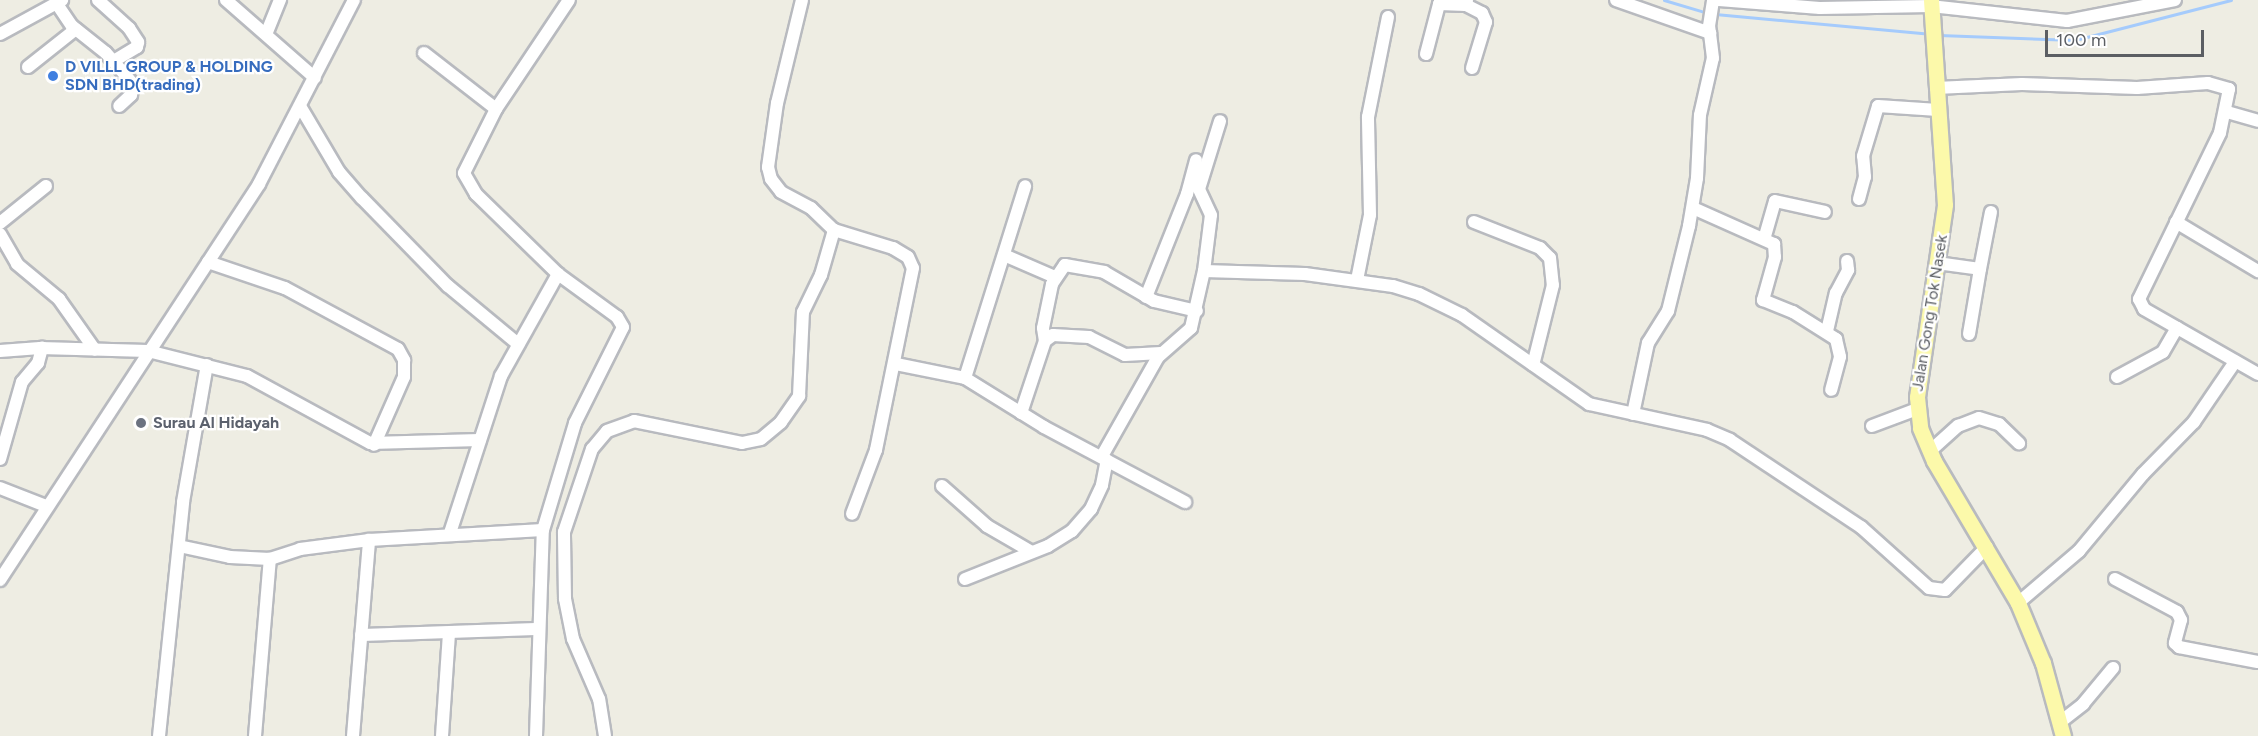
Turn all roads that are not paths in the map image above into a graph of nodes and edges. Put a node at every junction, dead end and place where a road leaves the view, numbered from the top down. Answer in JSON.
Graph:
{"nodes":[{"id":1,"x":98,"y":0,"type":"edge"},
{"id":2,"x":226,"y":0,"type":"edge"},
{"id":3,"x":280,"y":0,"type":"edge"},
{"id":4,"x":354,"y":0,"type":"edge"},
{"id":5,"x":569,"y":0,"type":"edge"},
{"id":6,"x":802,"y":0,"type":"edge"},
{"id":7,"x":1617,"y":0,"type":"edge"},
{"id":8,"x":2175,"y":0,"type":"edge"},
{"id":9,"x":1715,"y":1,"type":"edge"},
{"id":10,"x":59,"y":2,"type":"edge"},
{"id":11,"x":1467,"y":2,"type":"edge"},
{"id":12,"x":1752,"y":2,"type":"edge"},
{"id":13,"x":1931,"y":6,"type":"edge"},
{"id":14,"x":1388,"y":17,"type":"dead end"},
{"id":15,"x":76,"y":29,"type":"junction"},
{"id":16,"x":1710,"y":29,"type":"junction"},
{"id":17,"x":267,"y":32,"type":"junction"},
{"id":18,"x":0,"y":34,"type":"edge"},
{"id":19,"x":424,"y":53,"type":"dead end"},
{"id":20,"x":1426,"y":54,"type":"dead end"},
{"id":21,"x":114,"y":61,"type":"junction"},
{"id":22,"x":28,"y":67,"type":"dead end"},
{"id":23,"x":1472,"y":68,"type":"dead end"},
{"id":24,"x":315,"y":78,"type":"junction"},
{"id":25,"x":1936,"y":88,"type":"junction"},
{"id":26,"x":118,"y":106,"type":"dead end"},
{"id":27,"x":300,"y":106,"type":"junction"},
{"id":28,"x":496,"y":109,"type":"junction"},
{"id":29,"x":1938,"y":110,"type":"junction"},
{"id":30,"x":2227,"y":112,"type":"junction"},
{"id":31,"x":1220,"y":121,"type":"dead end"},
{"id":32,"x":2258,"y":121,"type":"edge"},
{"id":33,"x":1196,"y":160,"type":"dead end"},
{"id":34,"x":46,"y":186,"type":"dead end"},
{"id":35,"x":1025,"y":186,"type":"dead end"},
{"id":36,"x":1859,"y":199,"type":"dead end"},
{"id":37,"x":1693,"y":208,"type":"junction"},
{"id":38,"x":1825,"y":212,"type":"dead end"},
{"id":39,"x":1991,"y":212,"type":"dead end"},
{"id":40,"x":1474,"y":222,"type":"dead end"},
{"id":41,"x":2176,"y":222,"type":"junction"},
{"id":42,"x":0,"y":223,"type":"edge"},
{"id":43,"x":834,"y":230,"type":"junction"},
{"id":44,"x":0,"y":234,"type":"edge"},
{"id":45,"x":1765,"y":236,"type":"junction"},
{"id":46,"x":1004,"y":255,"type":"junction"},
{"id":47,"x":1847,"y":261,"type":"dead end"},
{"id":48,"x":208,"y":262,"type":"junction"},
{"id":49,"x":1937,"y":263,"type":"junction"},
{"id":50,"x":1980,"y":269,"type":"junction"},
{"id":51,"x":1204,"y":271,"type":"junction"},
{"id":52,"x":2258,"y":271,"type":"edge"},
{"id":53,"x":558,"y":274,"type":"junction"},
{"id":54,"x":1055,"y":277,"type":"junction"},
{"id":55,"x":1357,"y":280,"type":"junction"},
{"id":56,"x":1146,"y":297,"type":"junction"},
{"id":57,"x":1197,"y":311,"type":"junction"},
{"id":58,"x":2177,"y":328,"type":"junction"},
{"id":59,"x":1827,"y":331,"type":"junction"},
{"id":60,"x":1969,"y":334,"type":"dead end"},
{"id":61,"x":1045,"y":341,"type":"junction"},
{"id":62,"x":518,"y":344,"type":"junction"},
{"id":63,"x":42,"y":348,"type":"junction"},
{"id":64,"x":95,"y":350,"type":"junction"},
{"id":65,"x":0,"y":351,"type":"edge"},
{"id":66,"x":148,"y":351,"type":"junction"},
{"id":67,"x":1161,"y":353,"type":"junction"},
{"id":68,"x":2235,"y":362,"type":"junction"},
{"id":69,"x":896,"y":364,"type":"junction"},
{"id":70,"x":207,"y":365,"type":"junction"},
{"id":71,"x":1533,"y":365,"type":"junction"},
{"id":72,"x":2258,"y":374,"type":"edge"},
{"id":73,"x":965,"y":378,"type":"junction"},
{"id":74,"x":2117,"y":378,"type":"dead end"},
{"id":75,"x":1831,"y":390,"type":"dead end"},
{"id":76,"x":1917,"y":408,"type":"junction"},
{"id":77,"x":1021,"y":413,"type":"junction"},
{"id":78,"x":1633,"y":414,"type":"junction"},
{"id":79,"x":1872,"y":426,"type":"dead end"},
{"id":80,"x":480,"y":440,"type":"junction"},
{"id":81,"x":2019,"y":443,"type":"dead end"},
{"id":82,"x":374,"y":445,"type":"junction"},
{"id":83,"x":1930,"y":451,"type":"junction"},
{"id":84,"x":1105,"y":458,"type":"junction"},
{"id":85,"x":0,"y":459,"type":"edge"},
{"id":86,"x":942,"y":486,"type":"dead end"},
{"id":87,"x":0,"y":488,"type":"edge"},
{"id":88,"x":1185,"y":502,"type":"dead end"},
{"id":89,"x":46,"y":506,"type":"junction"},
{"id":90,"x":852,"y":514,"type":"dead end"},
{"id":91,"x":543,"y":530,"type":"junction"},
{"id":92,"x":450,"y":533,"type":"junction"},
{"id":93,"x":369,"y":540,"type":"junction"},
{"id":94,"x":179,"y":546,"type":"junction"},
{"id":95,"x":1987,"y":547,"type":"junction"},
{"id":96,"x":1030,"y":551,"type":"junction"},
{"id":97,"x":270,"y":559,"type":"junction"},
{"id":98,"x":965,"y":579,"type":"dead end"},
{"id":99,"x":2115,"y":579,"type":"dead end"},
{"id":100,"x":0,"y":580,"type":"edge"},
{"id":101,"x":2018,"y":603,"type":"junction"},
{"id":102,"x":537,"y":629,"type":"junction"},
{"id":103,"x":449,"y":633,"type":"junction"},
{"id":104,"x":362,"y":635,"type":"junction"},
{"id":105,"x":2258,"y":662,"type":"edge"},
{"id":106,"x":2114,"y":668,"type":"dead end"},
{"id":107,"x":2061,"y":729,"type":"edge"},
{"id":108,"x":159,"y":736,"type":"edge"},
{"id":109,"x":255,"y":736,"type":"edge"},
{"id":110,"x":353,"y":736,"type":"edge"},
{"id":111,"x":442,"y":736,"type":"edge"},
{"id":112,"x":536,"y":736,"type":"edge"},
{"id":113,"x":605,"y":736,"type":"edge"}],
"edges":[{"from":1,"to":21,"type":"street"},
{"from":2,"to":17,"type":"street"},
{"from":3,"to":17,"type":"street"},
{"from":4,"to":24,"type":"street"},
{"from":5,"to":28,"type":"street"},
{"from":6,"to":43,"type":"street"},
{"from":7,"to":16,"type":"street"},
{"from":8,"to":13,"type":"street"},
{"from":9,"to":12,"type":"street"},
{"from":9,"to":16,"type":"street"},
{"from":10,"to":15,"type":"street"},
{"from":10,"to":18,"type":"street"},
{"from":11,"to":20,"type":"street"},
{"from":11,"to":23,"type":"street"},
{"from":12,"to":13,"type":"street"},
{"from":13,"to":25,"type":"main road","name":"Jalan Gong Tok Nasek"},
{"from":14,"to":55,"type":"street"},
{"from":15,"to":21,"type":"street"},
{"from":15,"to":22,"type":"street"},
{"from":16,"to":37,"type":"street"},
{"from":17,"to":24,"type":"street"},
{"from":19,"to":28,"type":"street"},
{"from":21,"to":26,"type":"street"},
{"from":24,"to":27,"type":"street"},
{"from":25,"to":29,"type":"main road","name":"Jalan Gong Tok Nasek"},
{"from":25,"to":30,"type":"street"},
{"from":27,"to":48,"type":"street"},
{"from":27,"to":62,"type":"street"},
{"from":28,"to":53,"type":"street"},
{"from":29,"to":36,"type":"street"},
{"from":29,"to":49,"type":"main road","name":"Jalan Gong Tok Nasek"},
{"from":30,"to":32,"type":"street"},
{"from":30,"to":41,"type":"street"},
{"from":31,"to":51,"type":"street"},
{"from":33,"to":56,"type":"street"},
{"from":34,"to":42,"type":"street"},
{"from":35,"to":46,"type":"street"},
{"from":37,"to":45,"type":"street"},
{"from":37,"to":78,"type":"street"},
{"from":38,"to":45,"type":"street"},
{"from":39,"to":50,"type":"street"},
{"from":40,"to":71,"type":"street"},
{"from":41,"to":52,"type":"street"},
{"from":41,"to":58,"type":"street"},
{"from":43,"to":69,"type":"street"},
{"from":43,"to":113,"type":"street"},
{"from":44,"to":64,"type":"street"},
{"from":45,"to":59,"type":"street"},
{"from":46,"to":54,"type":"street"},
{"from":46,"to":73,"type":"street"},
{"from":47,"to":59,"type":"street"},
{"from":48,"to":66,"type":"street"},
{"from":48,"to":82,"type":"street"},
{"from":49,"to":50,"type":"street"},
{"from":49,"to":76,"type":"main road","name":"Jalan Gong Tok Nasek"},
{"from":50,"to":60,"type":"street"},
{"from":51,"to":55,"type":"street"},
{"from":51,"to":57,"type":"street"},
{"from":53,"to":62,"type":"street"},
{"from":53,"to":91,"type":"street"},
{"from":54,"to":56,"type":"street"},
{"from":54,"to":61,"type":"street"},
{"from":55,"to":71,"type":"street"},
{"from":56,"to":57,"type":"street"},
{"from":57,"to":67,"type":"street"},
{"from":58,"to":68,"type":"street"},
{"from":58,"to":74,"type":"street"},
{"from":59,"to":75,"type":"street"},
{"from":61,"to":67,"type":"street"},
{"from":61,"to":77,"type":"street"},
{"from":62,"to":80,"type":"street"},
{"from":63,"to":64,"type":"street"},
{"from":63,"to":65,"type":"street"},
{"from":63,"to":85,"type":"street"},
{"from":64,"to":66,"type":"street"},
{"from":66,"to":70,"type":"street"},
{"from":66,"to":89,"type":"street"},
{"from":67,"to":84,"type":"street"},
{"from":68,"to":72,"type":"street"},
{"from":68,"to":101,"type":"street"},
{"from":69,"to":73,"type":"street"},
{"from":69,"to":90,"type":"street"},
{"from":70,"to":82,"type":"street"},
{"from":70,"to":94,"type":"street"},
{"from":71,"to":78,"type":"street"},
{"from":73,"to":77,"type":"street"},
{"from":76,"to":79,"type":"street"},
{"from":76,"to":83,"type":"main road","name":"Jalan Gong Tok Nasek"},
{"from":77,"to":84,"type":"street"},
{"from":78,"to":95,"type":"street"},
{"from":80,"to":82,"type":"street"},
{"from":80,"to":92,"type":"street"},
{"from":81,"to":83,"type":"street"},
{"from":83,"to":95,"type":"main road","name":"Jalan Gong Tok Nasek"},
{"from":84,"to":88,"type":"street"},
{"from":84,"to":96,"type":"street"},
{"from":86,"to":96,"type":"street"},
{"from":87,"to":89,"type":"street"},
{"from":89,"to":100,"type":"street"},
{"from":91,"to":92,"type":"street"},
{"from":91,"to":102,"type":"street"},
{"from":92,"to":93,"type":"street"},
{"from":93,"to":97,"type":"street"},
{"from":93,"to":104,"type":"street"},
{"from":94,"to":97,"type":"street"},
{"from":94,"to":108,"type":"street"},
{"from":95,"to":101,"type":"main road","name":"Jalan Gong Tok Nasek"},
{"from":96,"to":98,"type":"street"},
{"from":97,"to":109,"type":"street"},
{"from":99,"to":105,"type":"street"},
{"from":101,"to":107,"type":"main road","name":"Jalan Gong Tok Nasek"},
{"from":102,"to":103,"type":"street"},
{"from":102,"to":112,"type":"street"},
{"from":103,"to":104,"type":"street"},
{"from":103,"to":111,"type":"street"},
{"from":104,"to":110,"type":"street"},
{"from":106,"to":107,"type":"street"}]}
